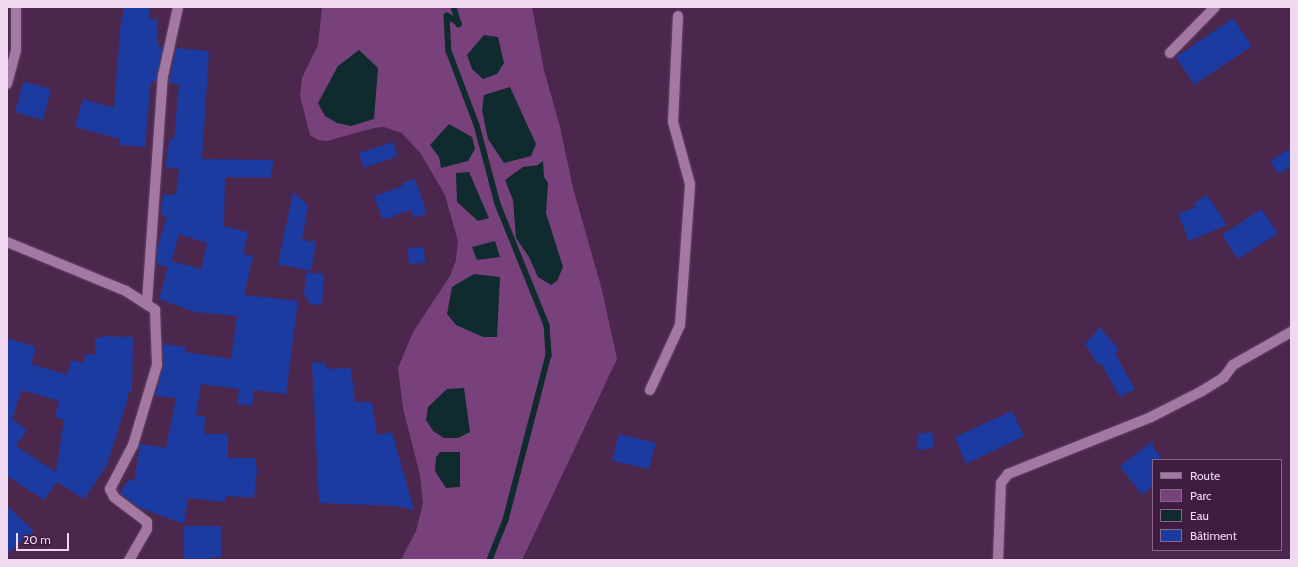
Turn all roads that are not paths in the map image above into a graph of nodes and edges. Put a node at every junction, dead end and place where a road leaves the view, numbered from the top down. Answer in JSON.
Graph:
{"nodes":[{"id":1,"x":16,"y":7,"type":"edge"},
{"id":2,"x":178,"y":7,"type":"edge"},
{"id":3,"x":1215,"y":7,"type":"edge"},
{"id":4,"x":678,"y":16,"type":"dead end"},
{"id":5,"x":1170,"y":53,"type":"dead end"},
{"id":6,"x":7,"y":84,"type":"edge"},
{"id":7,"x":7,"y":242,"type":"edge"},
{"id":8,"x":147,"y":302,"type":"junction"},
{"id":9,"x":1291,"y":332,"type":"edge"},
{"id":10,"x":650,"y":390,"type":"dead end"},
{"id":11,"x":129,"y":560,"type":"edge"},
{"id":12,"x":998,"y":560,"type":"edge"}],
"edges":[{"from":1,"to":6,"type":"street"},
{"from":2,"to":8,"type":"street"},
{"from":3,"to":5,"type":"street"},
{"from":4,"to":10,"type":"street"},
{"from":7,"to":8,"type":"street"},
{"from":8,"to":11,"type":"street"},
{"from":9,"to":12,"type":"street"}]}
